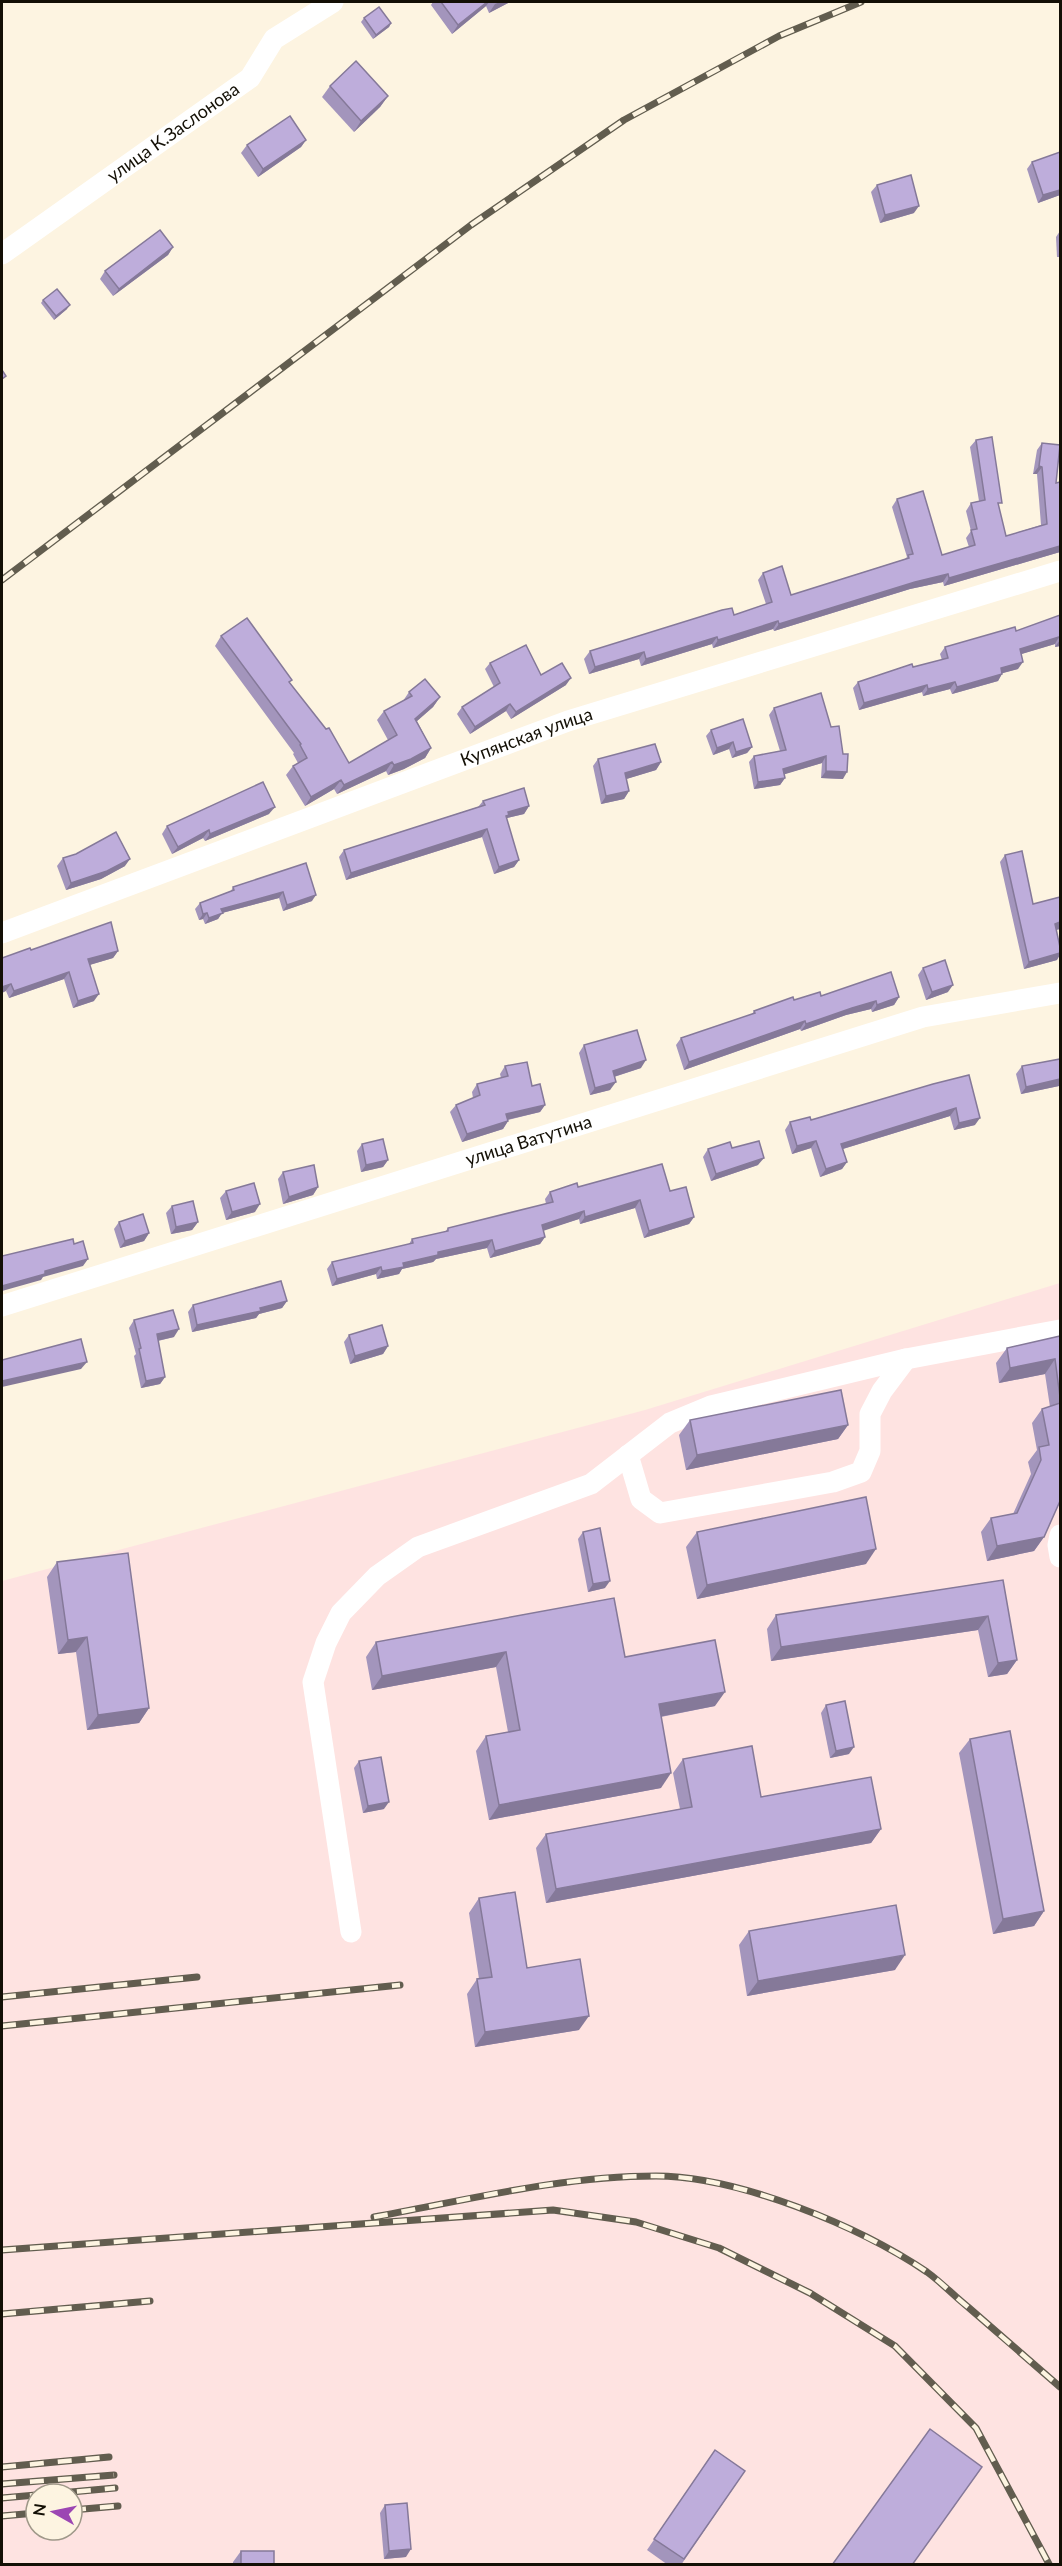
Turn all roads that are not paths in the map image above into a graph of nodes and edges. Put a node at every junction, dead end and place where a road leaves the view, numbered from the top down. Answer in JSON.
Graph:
{"nodes":[{"id":1,"x":333,"y":2,"type":"edge"},
{"id":2,"x":2,"y":254,"type":"edge"},
{"id":3,"x":1060,"y":571,"type":"edge"},
{"id":4,"x":2,"y":933,"type":"edge"},
{"id":5,"x":1060,"y":993,"type":"edge"},
{"id":6,"x":2,"y":1306,"type":"edge"},
{"id":7,"x":1060,"y":1330,"type":"edge"},
{"id":8,"x":906,"y":1359,"type":"junction"},
{"id":9,"x":628,"y":1455,"type":"junction"},
{"id":10,"x":1060,"y":1535,"type":"edge"},
{"id":11,"x":1060,"y":1557,"type":"edge"},
{"id":12,"x":351,"y":1932,"type":"dead end"}],
"edges":[{"from":1,"to":2,"type":"street","name":"улица К.Заслонова"},
{"from":3,"to":4,"type":"street","name":"Купянская улица"},
{"from":5,"to":6,"type":"street","name":"улица Ватутина"},
{"from":7,"to":8,"type":"street"},
{"from":8,"to":9,"type":"street"},
{"from":8,"to":9,"type":"street"},
{"from":9,"to":12,"type":"street"},
{"from":10,"to":11,"type":"street"}]}
